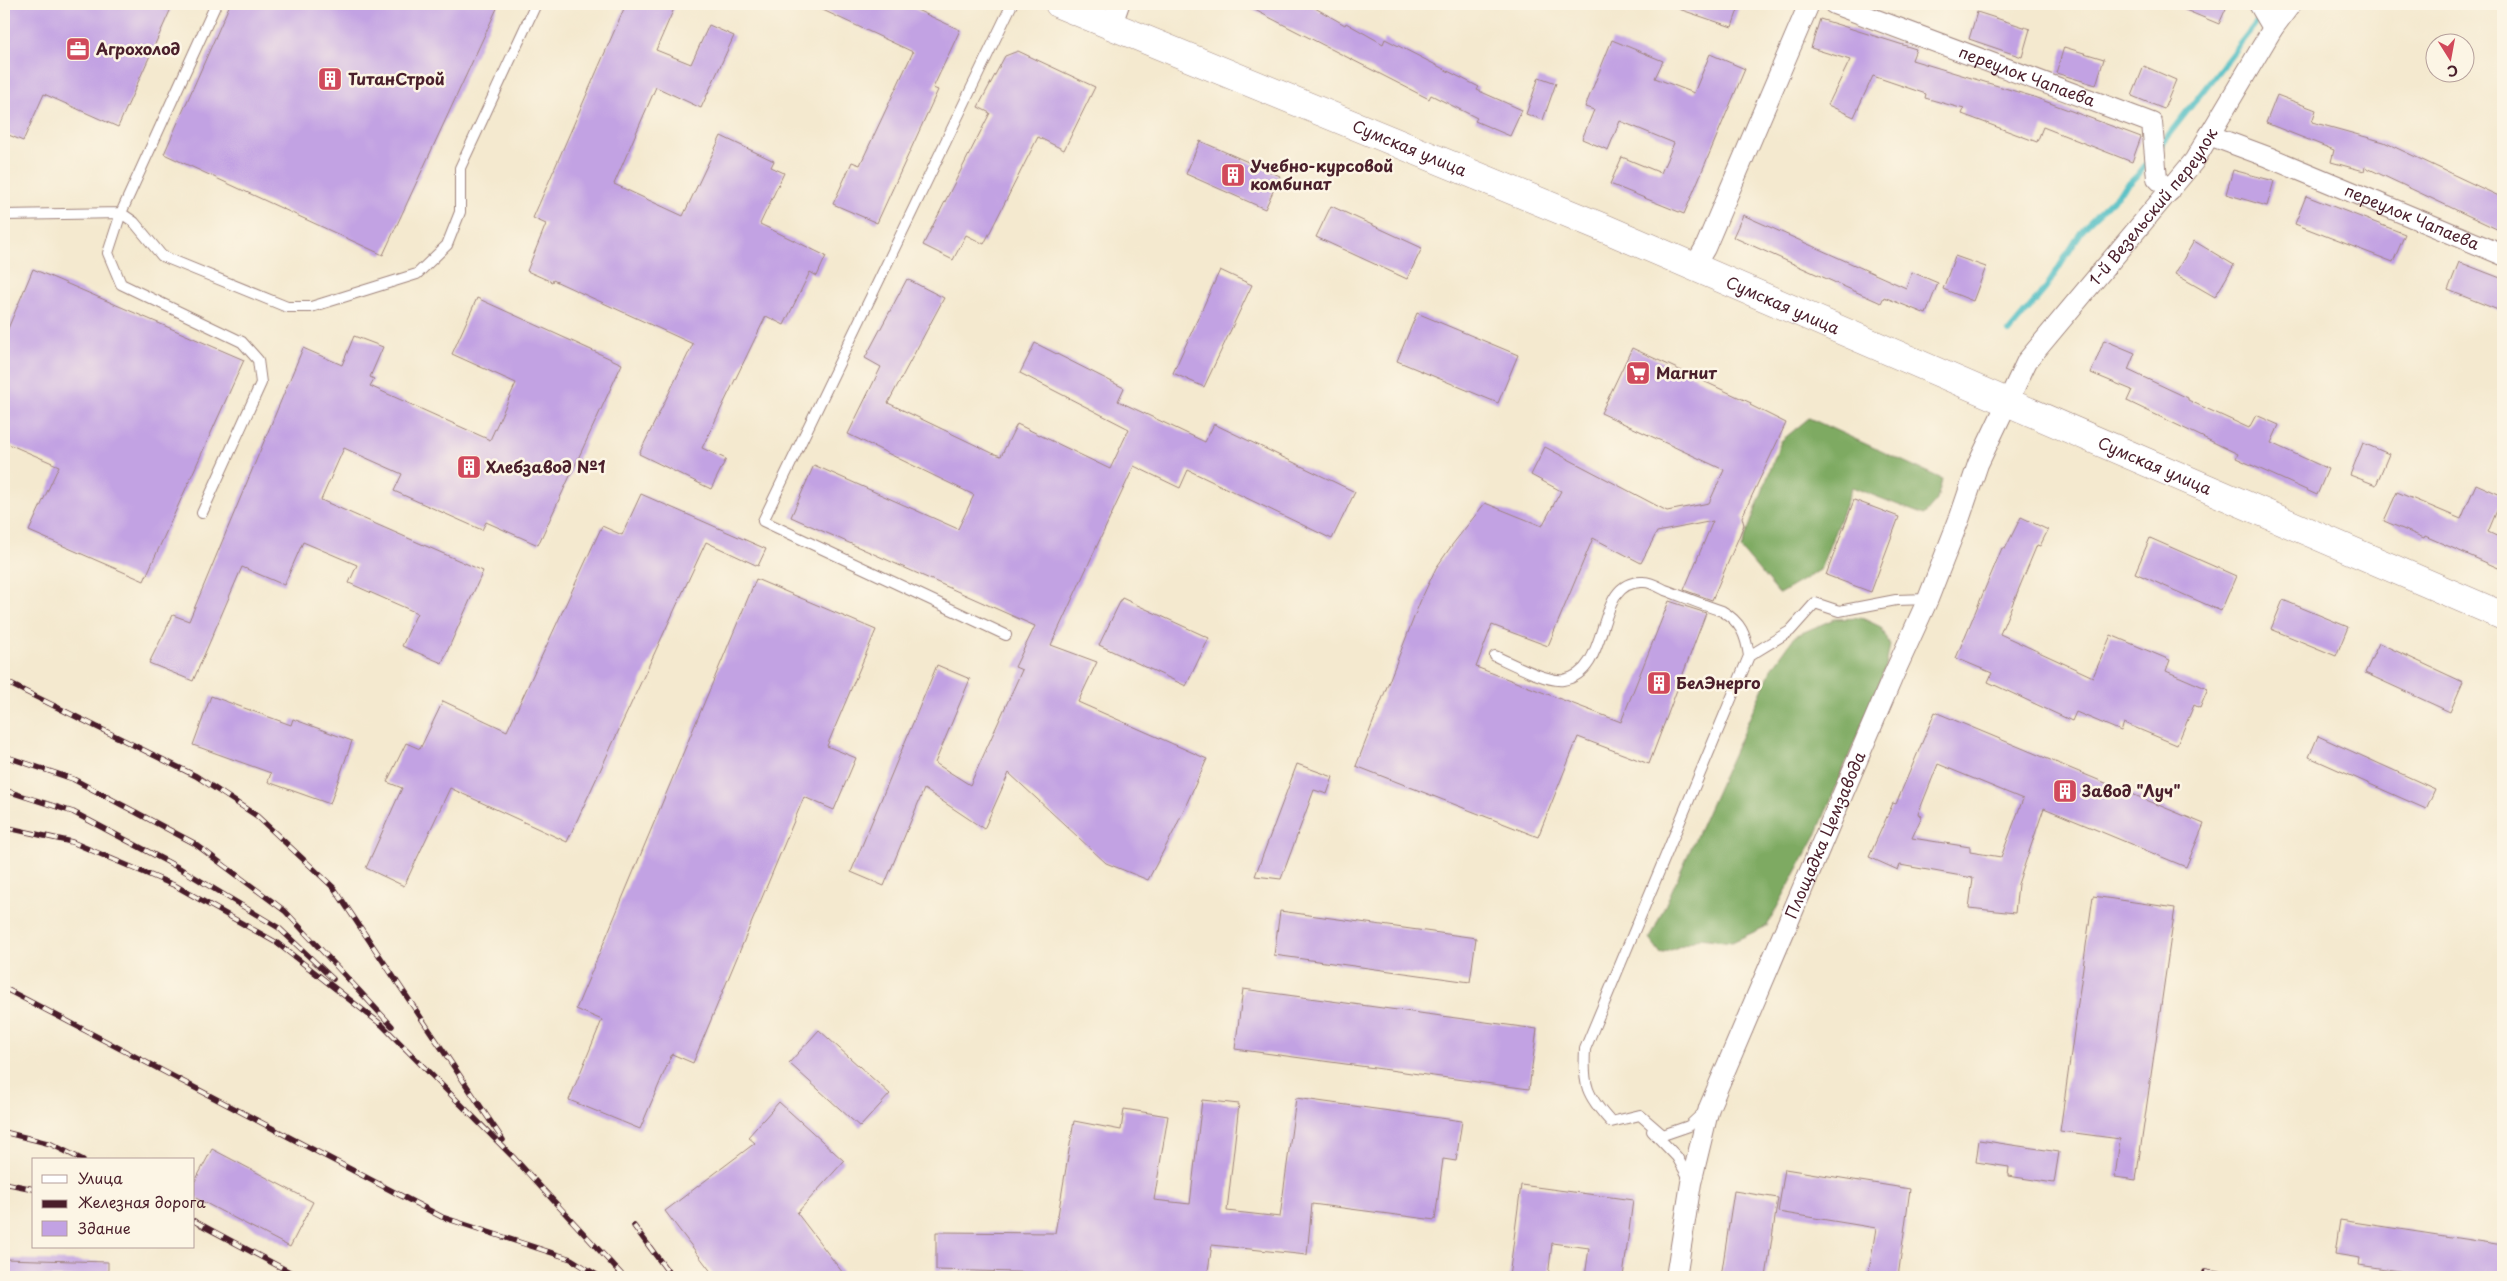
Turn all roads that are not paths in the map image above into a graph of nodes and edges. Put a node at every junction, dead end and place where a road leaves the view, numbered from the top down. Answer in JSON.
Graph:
{"nodes":[{"id":1,"x":216,"y":4,"type":"edge"},
{"id":2,"x":536,"y":4,"type":"edge"},
{"id":3,"x":1012,"y":4,"type":"edge"},
{"id":4,"x":1058,"y":4,"type":"edge"},
{"id":5,"x":1809,"y":4,"type":"edge"},
{"id":6,"x":1834,"y":4,"type":"edge"},
{"id":7,"x":2259,"y":4,"type":"edge"},
{"id":8,"x":2291,"y":4,"type":"edge"},
{"id":9,"x":1115,"y":14,"type":"edge"},
{"id":10,"x":2273,"y":28,"type":"junction"},
{"id":11,"x":2209,"y":135,"type":"junction"},
{"id":12,"x":2170,"y":191,"type":"junction"},
{"id":13,"x":121,"y":213,"type":"junction"},
{"id":14,"x":4,"y":215,"type":"edge"},
{"id":15,"x":2503,"y":254,"type":"edge"},
{"id":16,"x":1694,"y":268,"type":"junction"},
{"id":17,"x":2007,"y":402,"type":"junction"},
{"id":18,"x":202,"y":513,"type":"dead end"},
{"id":19,"x":1928,"y":599,"type":"junction"},
{"id":20,"x":2503,"y":616,"type":"edge"},
{"id":21,"x":1006,"y":635,"type":"dead end"},
{"id":22,"x":1495,"y":656,"type":"dead end"},
{"id":23,"x":1750,"y":656,"type":"junction"},
{"id":24,"x":1709,"y":1108,"type":"junction"},
{"id":25,"x":1640,"y":1116,"type":"junction"},
{"id":26,"x":1691,"y":1183,"type":"junction"},
{"id":27,"x":1676,"y":1277,"type":"edge"}],
"edges":[{"from":1,"to":13,"type":"lane"},
{"from":2,"to":13,"type":"lane"},
{"from":3,"to":21,"type":"lane"},
{"from":4,"to":9,"type":"main road","name":"Сумская улица"},
{"from":5,"to":16,"type":"street"},
{"from":6,"to":12,"type":"street","name":"переулок Чапаева"},
{"from":7,"to":10,"type":"street"},
{"from":8,"to":10,"type":"street","name":"1-й Везельский переулок"},
{"from":9,"to":16,"type":"main road","name":"Сумская улица"},
{"from":10,"to":11,"type":"street","name":"1-й Везельский переулок"},
{"from":11,"to":12,"type":"street","name":"1-й Везельский переулок"},
{"from":11,"to":15,"type":"street","name":"переулок Чапаева"},
{"from":12,"to":17,"type":"street","name":"1-й Везельский переулок"},
{"from":13,"to":14,"type":"lane"},
{"from":13,"to":18,"type":"lane"},
{"from":16,"to":17,"type":"main road","name":"Сумская улица"},
{"from":17,"to":19,"type":"street","name":"Площадка Цемзавода"},
{"from":17,"to":20,"type":"main road","name":"Сумская улица"},
{"from":19,"to":23,"type":"lane"},
{"from":19,"to":24,"type":"street","name":"Площадка Цемзавода"},
{"from":22,"to":23,"type":"lane"},
{"from":23,"to":25,"type":"lane"},
{"from":24,"to":25,"type":"lane"},
{"from":24,"to":26,"type":"street","name":"Площадка Цемзавода"},
{"from":25,"to":26,"type":"lane"},
{"from":26,"to":27,"type":"street","name":"Площадка Цемзавода"}]}
